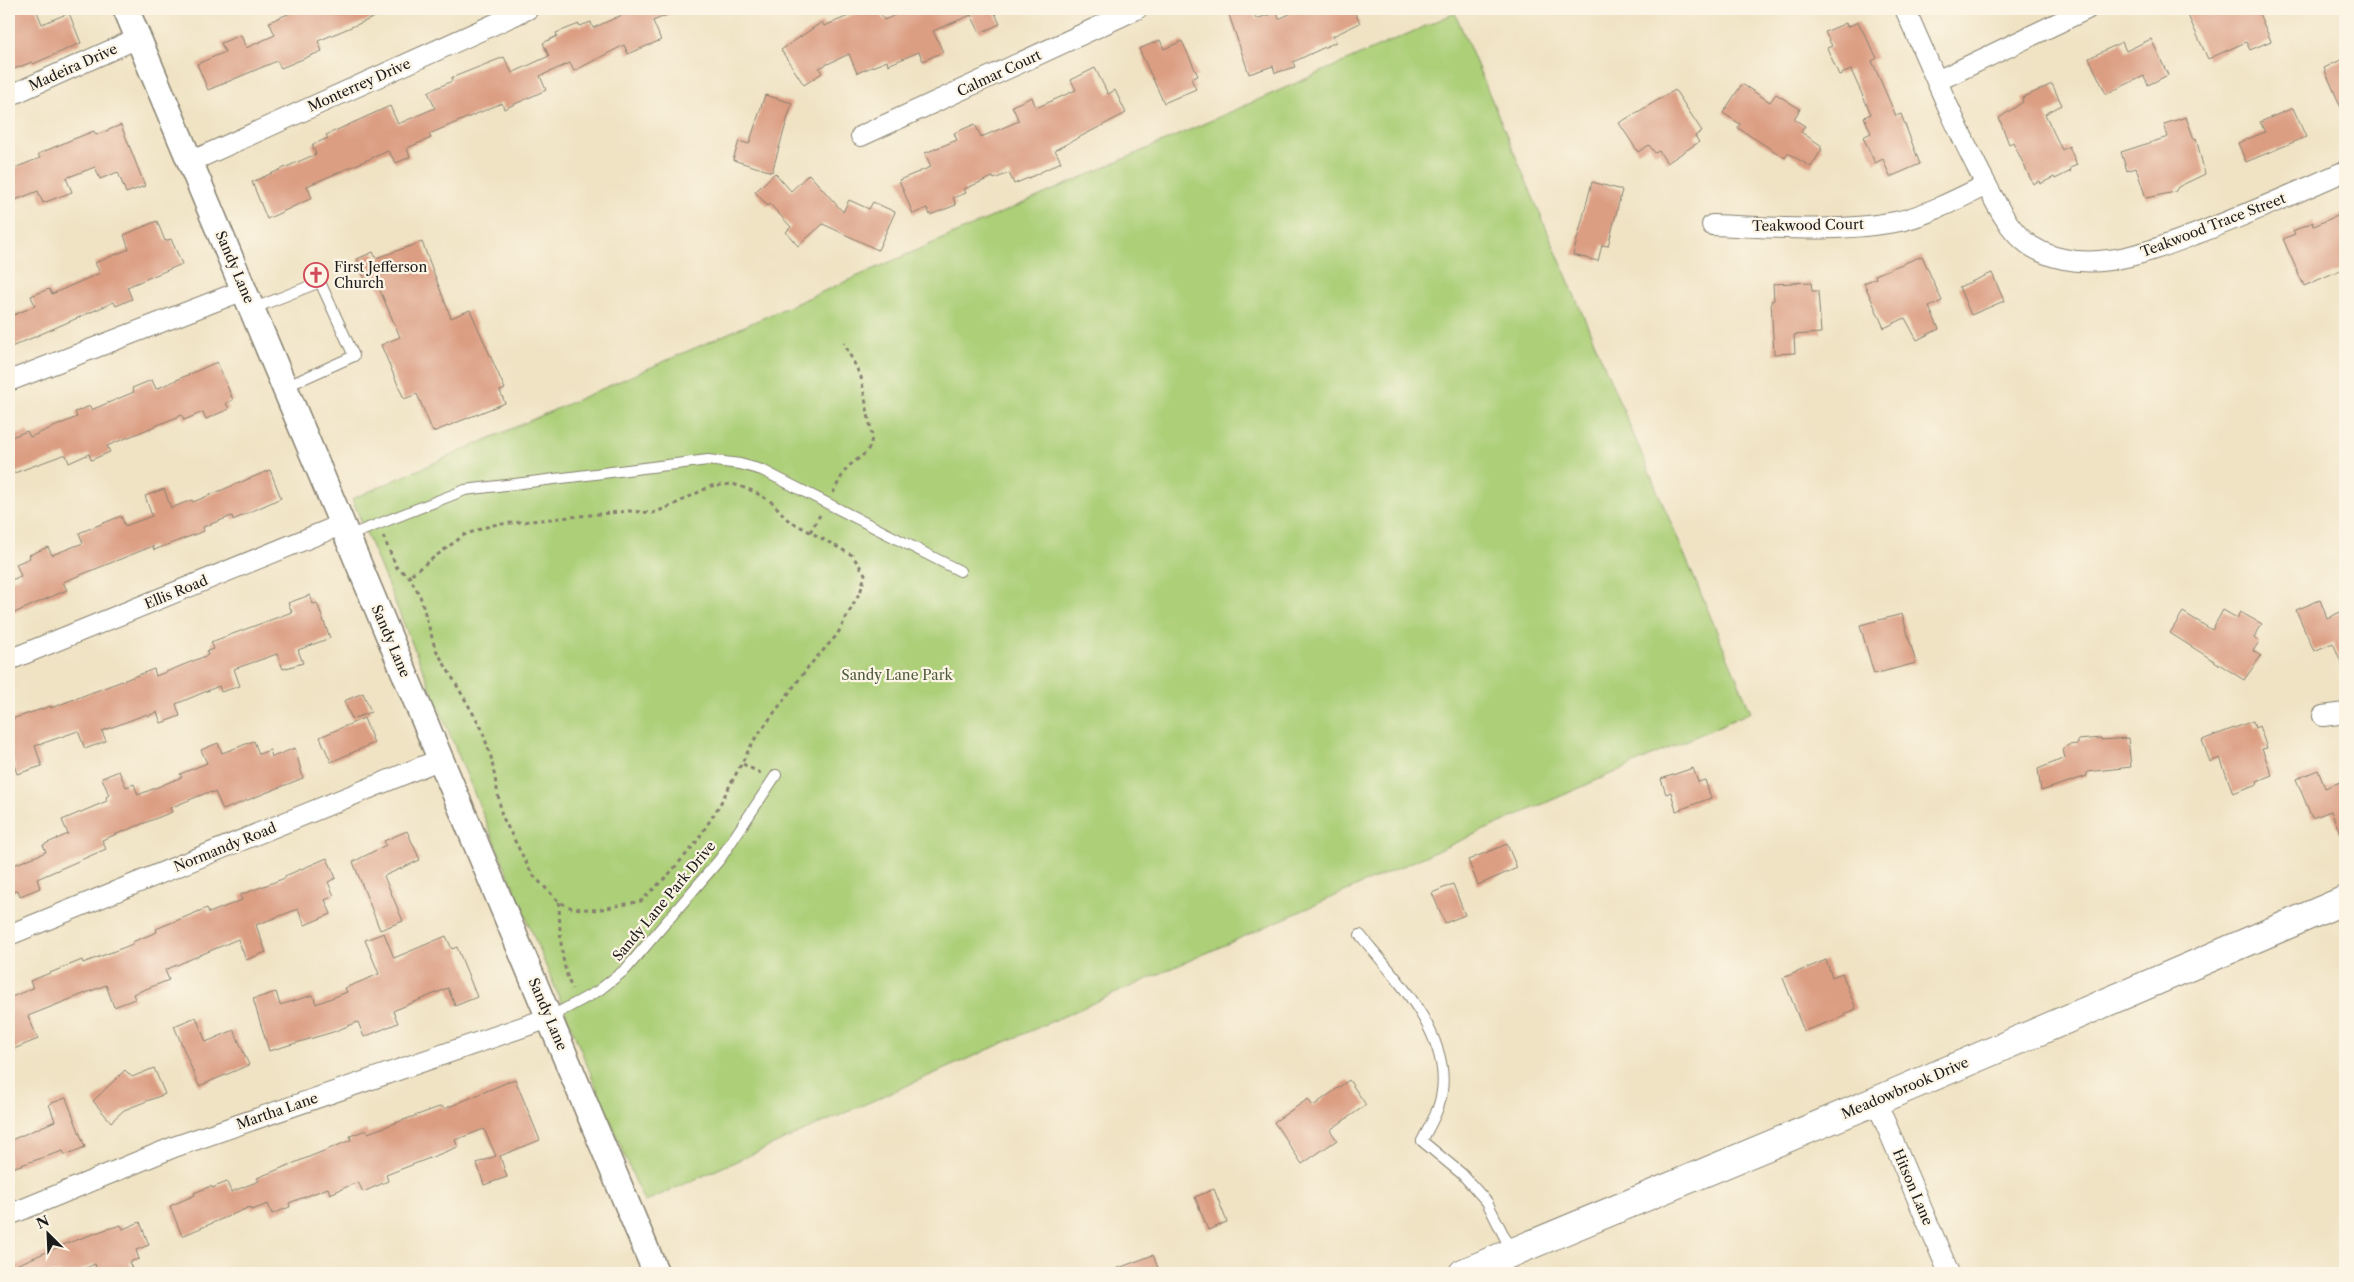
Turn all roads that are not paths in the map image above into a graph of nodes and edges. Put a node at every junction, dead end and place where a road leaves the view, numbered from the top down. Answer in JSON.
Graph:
{"nodes":[{"id":1,"x":126,"y":9,"type":"edge"},
{"id":2,"x":528,"y":9,"type":"edge"},
{"id":3,"x":1135,"y":9,"type":"edge"},
{"id":4,"x":1905,"y":9,"type":"edge"},
{"id":5,"x":2087,"y":9,"type":"edge"},
{"id":6,"x":138,"y":38,"type":"junction"},
{"id":7,"x":1937,"y":81,"type":"junction"},
{"id":8,"x":9,"y":96,"type":"edge"},
{"id":9,"x":861,"y":136,"type":"dead end"},
{"id":10,"x":190,"y":162,"type":"junction"},
{"id":11,"x":2345,"y":171,"type":"edge"},
{"id":12,"x":1986,"y":185,"type":"junction"},
{"id":13,"x":1712,"y":225,"type":"dead end"},
{"id":14,"x":248,"y":299,"type":"junction"},
{"id":15,"x":9,"y":381,"type":"edge"},
{"id":16,"x":285,"y":387,"type":"junction"},
{"id":17,"x":345,"y":530,"type":"junction"},
{"id":18,"x":960,"y":571,"type":"dead end"},
{"id":19,"x":9,"y":660,"type":"edge"},
{"id":20,"x":2345,"y":713,"type":"edge"},
{"id":21,"x":2323,"y":716,"type":"dead end"},
{"id":22,"x":441,"y":759,"type":"junction"},
{"id":23,"x":774,"y":778,"type":"road end"},
{"id":24,"x":2345,"y":900,"type":"edge"},
{"id":25,"x":9,"y":935,"type":"edge"},
{"id":26,"x":1360,"y":935,"type":"dead end"},
{"id":27,"x":549,"y":1018,"type":"junction"},
{"id":28,"x":1876,"y":1101,"type":"junction"},
{"id":29,"x":9,"y":1215,"type":"edge"},
{"id":30,"x":1512,"y":1252,"type":"junction"},
{"id":31,"x":656,"y":1273,"type":"edge"},
{"id":32,"x":1463,"y":1273,"type":"edge"},
{"id":33,"x":1949,"y":1273,"type":"edge"}],
"edges":[{"from":1,"to":6,"type":"street","name":"Sandy Lane"},
{"from":2,"to":10,"type":"street","name":"Monterrey Drive"},
{"from":3,"to":9,"type":"street","name":"Calmar Court"},
{"from":4,"to":7,"type":"street","name":"Teakwood Trace Street"},
{"from":5,"to":7,"type":"street"},
{"from":6,"to":8,"type":"street","name":"Madeira Drive"},
{"from":6,"to":10,"type":"street","name":"Sandy Lane"},
{"from":7,"to":12,"type":"street","name":"Teakwood Trace Street"},
{"from":10,"to":14,"type":"street","name":"Sandy Lane"},
{"from":11,"to":12,"type":"street","name":"Teakwood Trace Street"},
{"from":12,"to":13,"type":"street","name":"Teakwood Court"},
{"from":14,"to":15,"type":"street"},
{"from":14,"to":16,"type":"street","name":"Sandy Lane"},
{"from":14,"to":16,"type":"lane"},
{"from":16,"to":17,"type":"street","name":"Sandy Lane"},
{"from":17,"to":18,"type":"lane"},
{"from":17,"to":19,"type":"street","name":"Ellis Road"},
{"from":17,"to":22,"type":"street","name":"Sandy Lane"},
{"from":20,"to":21,"type":"street"},
{"from":22,"to":25,"type":"street","name":"Normandy Road"},
{"from":22,"to":27,"type":"street","name":"Sandy Lane"},
{"from":23,"to":27,"type":"lane","name":"Sandy Lane Park Drive"},
{"from":24,"to":28,"type":"main road","name":"Meadowbrook Drive"},
{"from":26,"to":30,"type":"lane"},
{"from":27,"to":29,"type":"street","name":"Martha Lane"},
{"from":27,"to":31,"type":"street","name":"Sandy Lane"},
{"from":28,"to":30,"type":"main road","name":"Meadowbrook Drive"},
{"from":28,"to":33,"type":"street","name":"Hitson Lane"},
{"from":30,"to":32,"type":"main road","name":"Meadowbrook Drive"}]}
